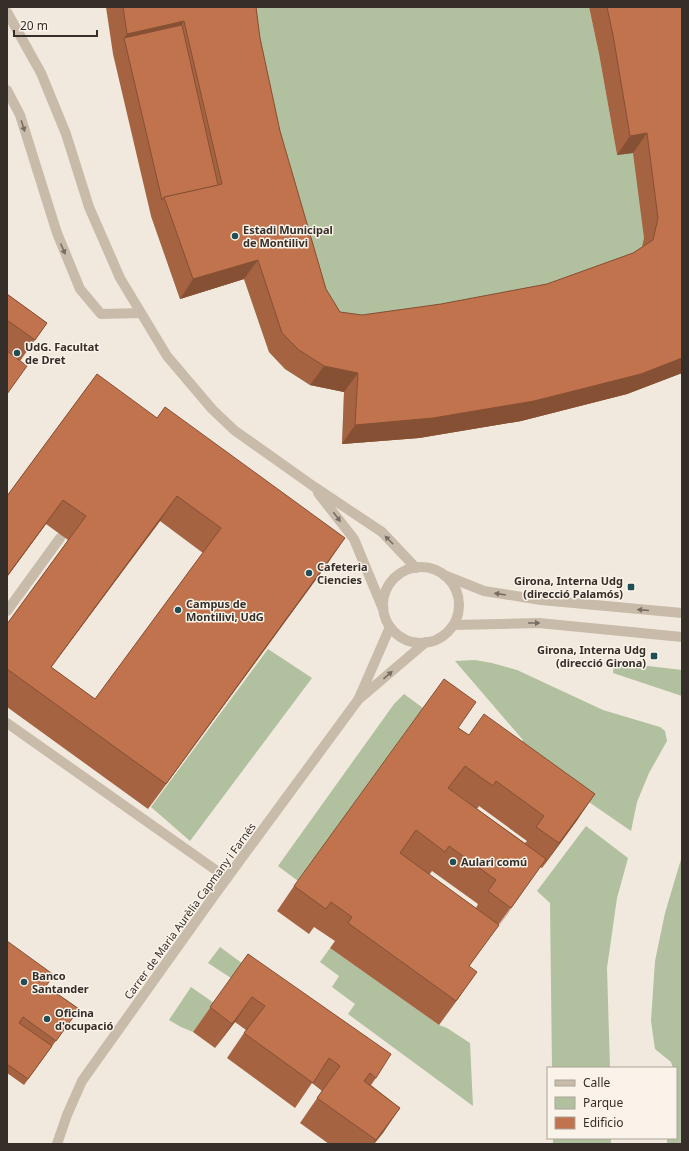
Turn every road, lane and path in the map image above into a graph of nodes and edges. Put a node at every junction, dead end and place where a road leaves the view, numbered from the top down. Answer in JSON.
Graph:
{"nodes":[{"id":1,"x":7,"y":12,"type":"edge"},
{"id":2,"x":7,"y":90,"type":"edge"},
{"id":3,"x":141,"y":313,"type":"junction"},
{"id":4,"x":313,"y":486,"type":"junction"},
{"id":5,"x":60,"y":538,"type":"dead end"},
{"id":6,"x":416,"y":568,"type":"junction"},
{"id":7,"x":444,"y":575,"type":"junction"},
{"id":8,"x":7,"y":611,"type":"edge"},
{"id":9,"x":384,"y":611,"type":"junction"},
{"id":10,"x":682,"y":613,"type":"edge"},
{"id":11,"x":454,"y":624,"type":"junction"},
{"id":12,"x":390,"y":627,"type":"junction"},
{"id":13,"x":682,"y":638,"type":"edge"},
{"id":14,"x":426,"y":642,"type":"junction"},
{"id":15,"x":358,"y":700,"type":"junction"},
{"id":16,"x":7,"y":723,"type":"edge"},
{"id":17,"x":227,"y":878,"type":"junction"},
{"id":18,"x":57,"y":1144,"type":"edge"}],
"edges":[{"from":1,"to":3,"type":"street"},
{"from":2,"to":3,"type":"street","one_way":true},
{"from":3,"to":4,"type":"street"},
{"from":6,"to":4,"type":"street","one_way":true},
{"from":4,"to":9,"type":"street","one_way":true},
{"from":5,"to":8,"type":"street"},
{"from":6,"to":7,"type":"street"},
{"from":6,"to":9,"type":"street"},
{"from":10,"to":7,"type":"street","one_way":true},
{"from":7,"to":11,"type":"street"},
{"from":9,"to":12,"type":"street"},
{"from":11,"to":13,"type":"street","one_way":true},
{"from":11,"to":14,"type":"street"},
{"from":12,"to":14,"type":"street"},
{"from":12,"to":15,"type":"street","name":"Carrer de Maria Aurèlia Capmany i Farnés"},
{"from":15,"to":14,"type":"street","name":"Carrer de Maria Aurèlia Capmany i Farnés","one_way":true},
{"from":15,"to":17,"type":"street","name":"Carrer de Maria Aurèlia Capmany i Farnés"},
{"from":16,"to":17,"type":"street"},
{"from":17,"to":18,"type":"street","name":"Carrer de Maria Aurèlia Capmany i Farnés"}]}
